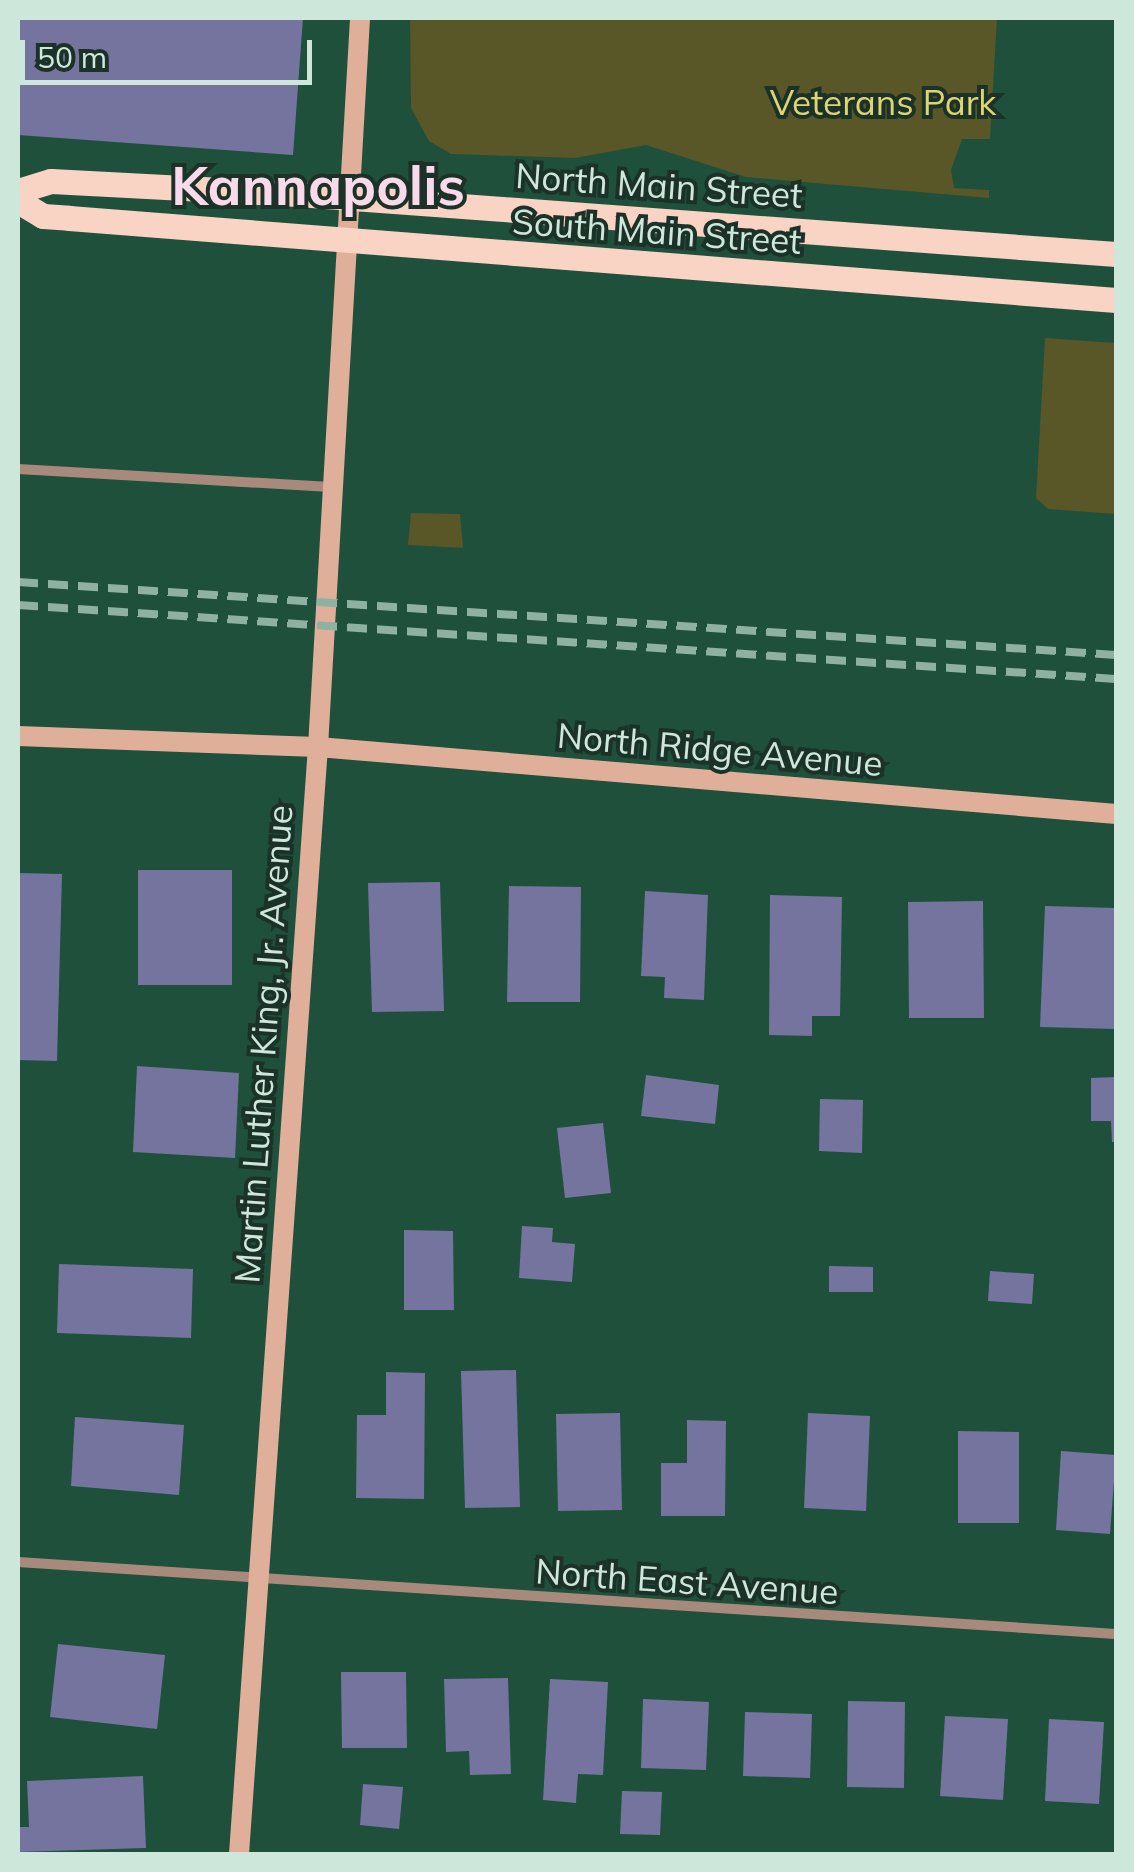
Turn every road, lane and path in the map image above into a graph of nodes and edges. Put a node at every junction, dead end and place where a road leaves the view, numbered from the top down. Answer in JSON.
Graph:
{"nodes":[{"id":1,"x":360,"y":18,"type":"edge"},
{"id":2,"x":18,"y":190,"type":"edge"},
{"id":3,"x":348,"y":198,"type":"junction"},
{"id":4,"x":18,"y":201,"type":"edge"},
{"id":5,"x":346,"y":238,"type":"junction"},
{"id":6,"x":1116,"y":254,"type":"edge"},
{"id":7,"x":1116,"y":300,"type":"edge"},
{"id":8,"x":18,"y":469,"type":"edge"},
{"id":9,"x":330,"y":487,"type":"junction"},
{"id":10,"x":18,"y":736,"type":"edge"},
{"id":11,"x":318,"y":747,"type":"junction"},
{"id":12,"x":1116,"y":814,"type":"edge"},
{"id":13,"x":18,"y":1562,"type":"edge"},
{"id":14,"x":254,"y":1579,"type":"junction"},
{"id":15,"x":1116,"y":1634,"type":"edge"},
{"id":16,"x":239,"y":1854,"type":"edge"}],
"edges":[{"from":1,"to":3,"type":"main road","name":"Martin Luther King, Jr. Avenue"},
{"from":2,"to":3,"type":"main road","name":"North Main Street"},
{"from":3,"to":5,"type":"main road","name":"Martin Luther King, Jr. Avenue"},
{"from":3,"to":6,"type":"main road","name":"North Main Street"},
{"from":4,"to":5,"type":"main road","name":"South Main Street"},
{"from":5,"to":7,"type":"main road","name":"South Main Street"},
{"from":5,"to":9,"type":"main road","name":"Martin Luther King, Jr. Avenue"},
{"from":8,"to":9,"type":"street"},
{"from":9,"to":11,"type":"main road","name":"Martin Luther King, Jr. Avenue"},
{"from":10,"to":11,"type":"main road","name":"North Ridge Avenue"},
{"from":11,"to":12,"type":"main road","name":"North Ridge Avenue"},
{"from":11,"to":14,"type":"main road","name":"Martin Luther King, Jr. Avenue"},
{"from":13,"to":14,"type":"street","name":"North East Avenue"},
{"from":14,"to":15,"type":"street","name":"North East Avenue"},
{"from":14,"to":16,"type":"main road","name":"Martin Luther King, Jr. Avenue"}]}
